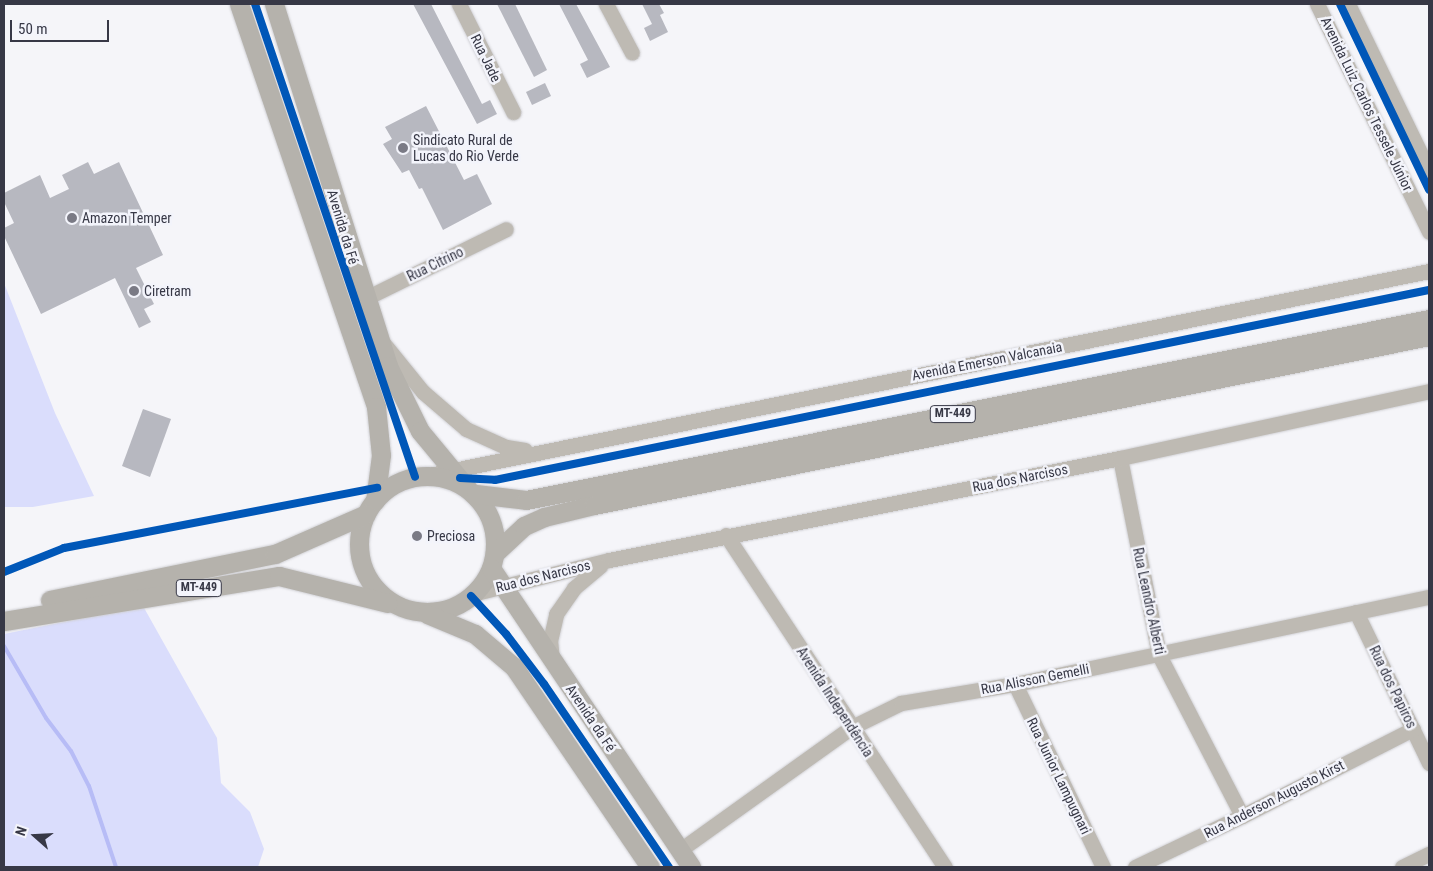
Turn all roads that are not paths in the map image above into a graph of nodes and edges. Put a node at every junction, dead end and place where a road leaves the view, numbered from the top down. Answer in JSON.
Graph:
{"nodes":[{"id":1,"x":239,"y":4,"type":"edge"},
{"id":2,"x":274,"y":4,"type":"edge"},
{"id":3,"x":459,"y":4,"type":"edge"},
{"id":4,"x":606,"y":4,"type":"edge"},
{"id":5,"x":1317,"y":4,"type":"edge"},
{"id":6,"x":1348,"y":4,"type":"edge"},
{"id":7,"x":632,"y":53,"type":"dead end"},
{"id":8,"x":291,"y":60,"type":"junction"},
{"id":9,"x":262,"y":70,"type":"junction"},
{"id":10,"x":513,"y":112,"type":"dead end"},
{"id":11,"x":1429,"y":171,"type":"edge"},
{"id":12,"x":506,"y":228,"type":"dead end"},
{"id":13,"x":1429,"y":232,"type":"edge"},
{"id":14,"x":1429,"y":271,"type":"edge"},
{"id":15,"x":364,"y":298,"type":"junction"},
{"id":16,"x":1429,"y":319,"type":"edge"},
{"id":17,"x":376,"y":334,"type":"junction"},
{"id":18,"x":1429,"y":336,"type":"edge"},
{"id":19,"x":1429,"y":391,"type":"edge"},
{"id":20,"x":544,"y":451,"type":"junction"},
{"id":21,"x":1120,"y":458,"type":"junction"},
{"id":22,"x":452,"y":470,"type":"junction"},
{"id":23,"x":429,"y":475,"type":"junction"},
{"id":24,"x":472,"y":491,"type":"junction"},
{"id":25,"x":370,"y":507,"type":"junction"},
{"id":26,"x":726,"y":535,"type":"junction"},
{"id":27,"x":610,"y":560,"type":"junction"},
{"id":28,"x":493,"y":561,"type":"junction"},
{"id":29,"x":502,"y":586,"type":"junction"},
{"id":30,"x":476,"y":593,"type":"junction"},
{"id":31,"x":1429,"y":596,"type":"edge"},
{"id":32,"x":393,"y":604,"type":"junction"},
{"id":33,"x":4,"y":609,"type":"edge"},
{"id":34,"x":1356,"y":612,"type":"junction"},
{"id":35,"x":423,"y":613,"type":"junction"},
{"id":36,"x":4,"y":621,"type":"edge"},
{"id":37,"x":1159,"y":655,"type":"junction"},
{"id":38,"x":552,"y":660,"type":"junction"},
{"id":39,"x":1015,"y":684,"type":"junction"},
{"id":40,"x":852,"y":727,"type":"junction"},
{"id":41,"x":1413,"y":729,"type":"junction"},
{"id":42,"x":1429,"y":762,"type":"edge"},
{"id":43,"x":1242,"y":816,"type":"junction"},
{"id":44,"x":680,"y":850,"type":"junction"},
{"id":45,"x":1429,"y":854,"type":"edge"},
{"id":46,"x":650,"y":867,"type":"edge"},
{"id":47,"x":691,"y":867,"type":"edge"},
{"id":48,"x":946,"y":867,"type":"edge"},
{"id":49,"x":1103,"y":867,"type":"edge"},
{"id":50,"x":1134,"y":867,"type":"edge"},
{"id":51,"x":1402,"y":867,"type":"edge"}],
"edges":[{"from":1,"to":9,"type":"main road","name":"Avenida da Fé"},
{"from":2,"to":8,"type":"main road","name":"Avenida da Fé"},
{"from":3,"to":10,"type":"street","name":"Rua Jade"},
{"from":4,"to":7,"type":"street"},
{"from":5,"to":13,"type":"street","name":"Avenida Luiz Carlos Tessele Júnior"},
{"from":6,"to":11,"type":"street","name":"Avenida Luiz Carlos Tessele Júnior"},
{"from":8,"to":9,"type":"main road"},
{"from":8,"to":15,"type":"main road","name":"Avenida da Fé"},
{"from":9,"to":25,"type":"main road","name":"Avenida da Fé"},
{"from":12,"to":15,"type":"street","name":"Rua Citrino"},
{"from":14,"to":20,"type":"street","name":"Avenida Emerson Valcanaia"},
{"from":15,"to":17,"type":"main road","name":"Avenida da Fé"},
{"from":16,"to":24,"type":"main road","number":"MT-449"},
{"from":17,"to":20,"type":"street"},
{"from":17,"to":22,"type":"main road","name":"Avenida da Fé"},
{"from":18,"to":28,"type":"main road","number":"MT-449"},
{"from":19,"to":21,"type":"street","name":"Rua dos Narcisos"},
{"from":20,"to":22,"type":"street","name":"Avenida Emerson Valcanaia"},
{"from":21,"to":26,"type":"street","name":"Rua dos Narcisos"},
{"from":21,"to":37,"type":"street","name":"Rua Leandro Alberti"},
{"from":22,"to":23,"type":"street","name":"Avenida Emerson Valcanaia"},
{"from":22,"to":24,"type":"main road","name":"Avenida da Fé"},
{"from":23,"to":24,"type":"main road","number":"MT-449"},
{"from":23,"to":25,"type":"main road","number":"MT-449"},
{"from":24,"to":28,"type":"main road"},
{"from":25,"to":32,"type":"main road","number":"MT-449"},
{"from":25,"to":33,"type":"main road","number":"MT-449"},
{"from":26,"to":27,"type":"street","name":"Rua dos Narcisos"},
{"from":26,"to":40,"type":"street","name":"Avenida Independência"},
{"from":27,"to":29,"type":"street","name":"Rua dos Narcisos"},
{"from":27,"to":38,"type":"street","name":"Rua dos Narcisos"},
{"from":28,"to":29,"type":"main road","name":"Avenida da Fé"},
{"from":28,"to":30,"type":"main road","number":"MT-449"},
{"from":29,"to":30,"type":"street","name":"Rua dos Narcisos"},
{"from":29,"to":38,"type":"main road","name":"Avenida da Fé"},
{"from":30,"to":35,"type":"main road","number":"MT-449"},
{"from":31,"to":34,"type":"street","name":"Rua Alisson Gemelli"},
{"from":32,"to":35,"type":"main road","number":"MT-449"},
{"from":32,"to":36,"type":"main road","number":"MT-449"},
{"from":34,"to":37,"type":"street","name":"Rua Alisson Gemelli"},
{"from":34,"to":41,"type":"street","name":"Rua dos Papiros"},
{"from":35,"to":46,"type":"main road"},
{"from":37,"to":39,"type":"street","name":"Rua Alisson Gemelli"},
{"from":37,"to":43,"type":"street","name":"Rua Leandro Alberti"},
{"from":38,"to":44,"type":"main road","name":"Avenida da Fé"},
{"from":39,"to":40,"type":"street","name":"Rua Alisson Gemelli"},
{"from":39,"to":49,"type":"street","name":"Rua Junior Lampugnari"},
{"from":40,"to":44,"type":"street","name":"Rua Alisson Gemelli"},
{"from":40,"to":48,"type":"street","name":"Avenida Independência"},
{"from":41,"to":42,"type":"street","name":"Rua dos Papiros"},
{"from":41,"to":43,"type":"street","name":"Rua Anderson Augusto Kirst"},
{"from":43,"to":50,"type":"street","name":"Rua Anderson Augusto Kirst"},
{"from":44,"to":47,"type":"main road","name":"Avenida da Fé"},
{"from":45,"to":51,"type":"street"}]}
